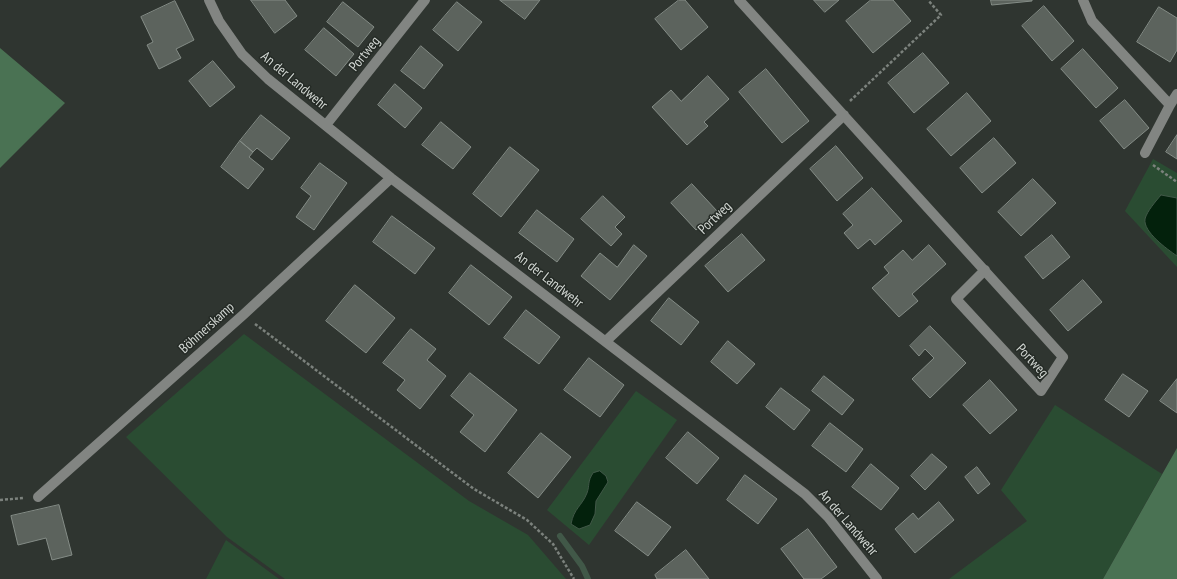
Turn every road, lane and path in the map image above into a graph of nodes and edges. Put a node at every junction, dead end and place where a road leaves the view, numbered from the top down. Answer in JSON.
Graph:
{"nodes":[{"id":1,"x":209,"y":0,"type":"edge"},
{"id":2,"x":425,"y":0,"type":"edge"},
{"id":3,"x":739,"y":0,"type":"edge"},
{"id":4,"x":928,"y":0,"type":"edge"},
{"id":5,"x":1082,"y":0,"type":"edge"},
{"id":6,"x":1177,"y":94,"type":"edge"},
{"id":7,"x":1170,"y":105,"type":"junction"},
{"id":8,"x":842,"y":113,"type":"junction"},
{"id":9,"x":326,"y":125,"type":"junction"},
{"id":10,"x":1145,"y":153,"type":"joint"},
{"id":11,"x":391,"y":178,"type":"junction"},
{"id":12,"x":1177,"y":182,"type":"edge"},
{"id":13,"x":985,"y":270,"type":"junction"},
{"id":14,"x":243,"y":315,"type":"junction"},
{"id":15,"x":606,"y":341,"type":"junction"},
{"id":16,"x":38,"y":497,"type":"joint"},
{"id":17,"x":0,"y":500,"type":"edge"},
{"id":18,"x":574,"y":579,"type":"edge"},
{"id":19,"x":877,"y":579,"type":"edge"}],
"edges":[{"from":1,"to":9,"type":"street","name":"An der Landwehr"},
{"from":2,"to":9,"type":"street","name":"Portweg"},
{"from":3,"to":8,"type":"street","name":"Portweg"},
{"from":4,"to":8,"type":"path"},
{"from":5,"to":7,"type":"street"},
{"from":6,"to":7,"type":"street"},
{"from":7,"to":10,"type":"street"},
{"from":8,"to":13,"type":"street","name":"Portweg"},
{"from":8,"to":15,"type":"street","name":"Portweg"},
{"from":9,"to":11,"type":"street","name":"An der Landwehr"},
{"from":10,"to":12,"type":"path"},
{"from":11,"to":14,"type":"street","name":"Böhmerskamp"},
{"from":11,"to":15,"type":"street","name":"An der Landwehr"},
{"from":13,"to":13,"type":"street","name":"Portweg"},
{"from":14,"to":16,"type":"street","name":"Böhmerskamp"},
{"from":14,"to":18,"type":"path"},
{"from":15,"to":19,"type":"street","name":"An der Landwehr"},
{"from":16,"to":17,"type":"path"}]}
